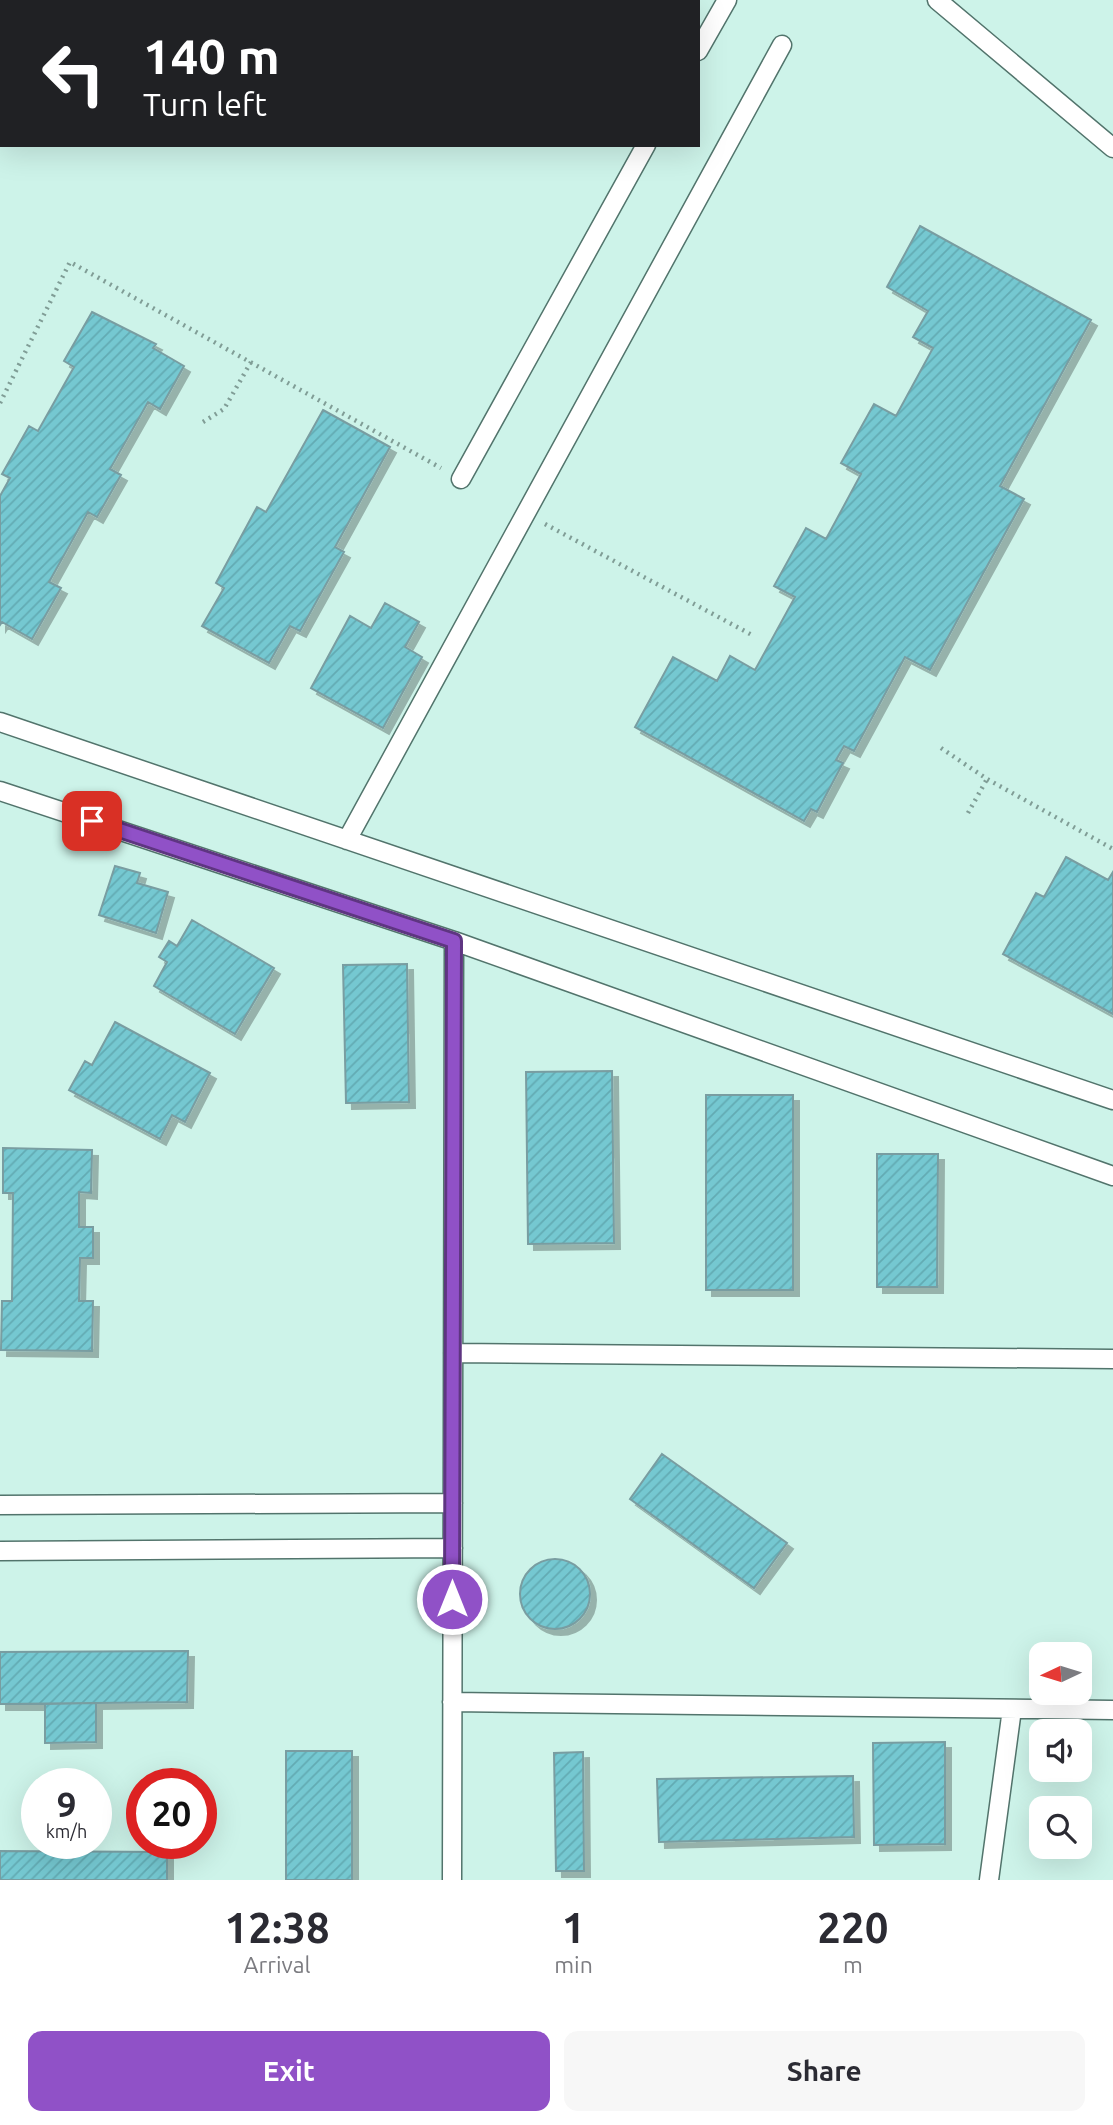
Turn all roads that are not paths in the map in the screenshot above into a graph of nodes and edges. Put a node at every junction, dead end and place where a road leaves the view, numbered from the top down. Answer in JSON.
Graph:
{"nodes":[{"id":1,"x":727,"y":0,"type":"edge"},
{"id":2,"x":937,"y":0,"type":"edge"},
{"id":3,"x":782,"y":45,"type":"dead end"},
{"id":4,"x":700,"y":47,"type":"edge"},
{"id":5,"x":645,"y":147,"type":"edge"},
{"id":6,"x":1113,"y":148,"type":"edge"},
{"id":7,"x":461,"y":478,"type":"road end"},
{"id":8,"x":0,"y":722,"type":"edge"},
{"id":9,"x":0,"y":791,"type":"edge"},
{"id":10,"x":347,"y":840,"type":"junction"},
{"id":11,"x":454,"y":941,"type":"junction"},
{"id":12,"x":1113,"y":1100,"type":"edge"},
{"id":13,"x":1113,"y":1176,"type":"edge"},
{"id":14,"x":453,"y":1353,"type":"junction"},
{"id":15,"x":1113,"y":1359,"type":"edge"},
{"id":16,"x":453,"y":1503,"type":"junction"},
{"id":17,"x":0,"y":1505,"type":"edge"},
{"id":18,"x":453,"y":1548,"type":"junction"},
{"id":19,"x":0,"y":1551,"type":"edge"},
{"id":20,"x":452,"y":1702,"type":"junction"},
{"id":21,"x":1012,"y":1709,"type":"junction"},
{"id":22,"x":1113,"y":1710,"type":"edge"},
{"id":23,"x":452,"y":1880,"type":"edge"},
{"id":24,"x":989,"y":1880,"type":"edge"}],
"edges":[{"from":1,"to":4,"type":"lane"},
{"from":2,"to":6,"type":"lane"},
{"from":3,"to":10,"type":"lane"},
{"from":5,"to":7,"type":"lane"},
{"from":8,"to":10,"type":"lane"},
{"from":9,"to":11,"type":"lane"},
{"from":10,"to":12,"type":"lane"},
{"from":11,"to":13,"type":"lane"},
{"from":11,"to":14,"type":"lane"},
{"from":14,"to":15,"type":"lane"},
{"from":14,"to":16,"type":"lane"},
{"from":16,"to":17,"type":"lane"},
{"from":16,"to":18,"type":"lane"},
{"from":18,"to":19,"type":"lane"},
{"from":18,"to":20,"type":"lane"},
{"from":20,"to":21,"type":"lane"},
{"from":20,"to":23,"type":"lane"},
{"from":21,"to":22,"type":"lane"},
{"from":21,"to":24,"type":"lane"}]}
